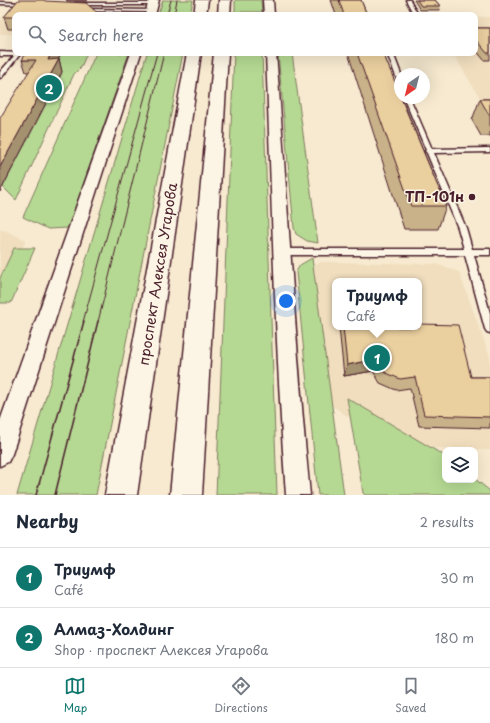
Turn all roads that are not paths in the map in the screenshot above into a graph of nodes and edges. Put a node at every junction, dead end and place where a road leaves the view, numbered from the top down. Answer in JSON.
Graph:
{"nodes":[{"id":1,"x":202,"y":0,"type":"edge"},
{"id":2,"x":225,"y":0,"type":"edge"},
{"id":3,"x":268,"y":0,"type":"edge"},
{"id":4,"x":408,"y":0,"type":"edge"},
{"id":5,"x":0,"y":3,"type":"edge"},
{"id":6,"x":32,"y":3,"type":"edge"},
{"id":7,"x":75,"y":4,"type":"edge"},
{"id":8,"x":152,"y":8,"type":"edge"},
{"id":9,"x":80,"y":10,"type":"edge"},
{"id":10,"x":200,"y":12,"type":"edge"},
{"id":11,"x":224,"y":12,"type":"edge"},
{"id":12,"x":268,"y":12,"type":"edge"},
{"id":13,"x":414,"y":12,"type":"edge"},
{"id":14,"x":0,"y":54,"type":"edge"},
{"id":15,"x":12,"y":54,"type":"edge"},
{"id":16,"x":16,"y":56,"type":"edge"},
{"id":17,"x":135,"y":56,"type":"edge"},
{"id":18,"x":194,"y":56,"type":"edge"},
{"id":19,"x":221,"y":56,"type":"edge"},
{"id":20,"x":271,"y":56,"type":"edge"},
{"id":21,"x":391,"y":56,"type":"edge"},
{"id":22,"x":396,"y":68,"type":"edge"},
{"id":23,"x":0,"y":76,"type":"edge"},
{"id":24,"x":409,"y":104,"type":"edge"},
{"id":25,"x":428,"y":150,"type":"junction"},
{"id":26,"x":490,"y":150,"type":"edge"},
{"id":27,"x":283,"y":252,"type":"junction"},
{"id":28,"x":467,"y":252,"type":"junction"},
{"id":29,"x":490,"y":252,"type":"edge"},
{"id":30,"x":490,"y":329,"type":"edge"},
{"id":31,"x":1,"y":447,"type":"edge"},
{"id":32,"x":122,"y":495,"type":"edge"},
{"id":33,"x":186,"y":495,"type":"edge"},
{"id":34,"x":298,"y":495,"type":"edge"}],
"edges":[{"from":1,"to":10,"type":"main road"},
{"from":2,"to":11,"type":"main road"},
{"from":3,"to":12,"type":"street"},
{"from":4,"to":13,"type":"lane"},
{"from":5,"to":6,"type":"lane"},
{"from":7,"to":8,"type":"lane"},
{"from":8,"to":9,"type":"lane"},
{"from":14,"to":15,"type":"lane"},
{"from":16,"to":23,"type":"lane"},
{"from":17,"to":31,"type":"street"},
{"from":18,"to":32,"type":"main road","name":"проспект Алексея Угарова"},
{"from":19,"to":33,"type":"main road"},
{"from":20,"to":27,"type":"street"},
{"from":21,"to":22,"type":"lane"},
{"from":24,"to":25,"type":"lane"},
{"from":25,"to":26,"type":"lane"},
{"from":25,"to":28,"type":"lane"},
{"from":27,"to":28,"type":"lane"},
{"from":27,"to":34,"type":"street"},
{"from":28,"to":29,"type":"lane"},
{"from":28,"to":30,"type":"lane"}]}
